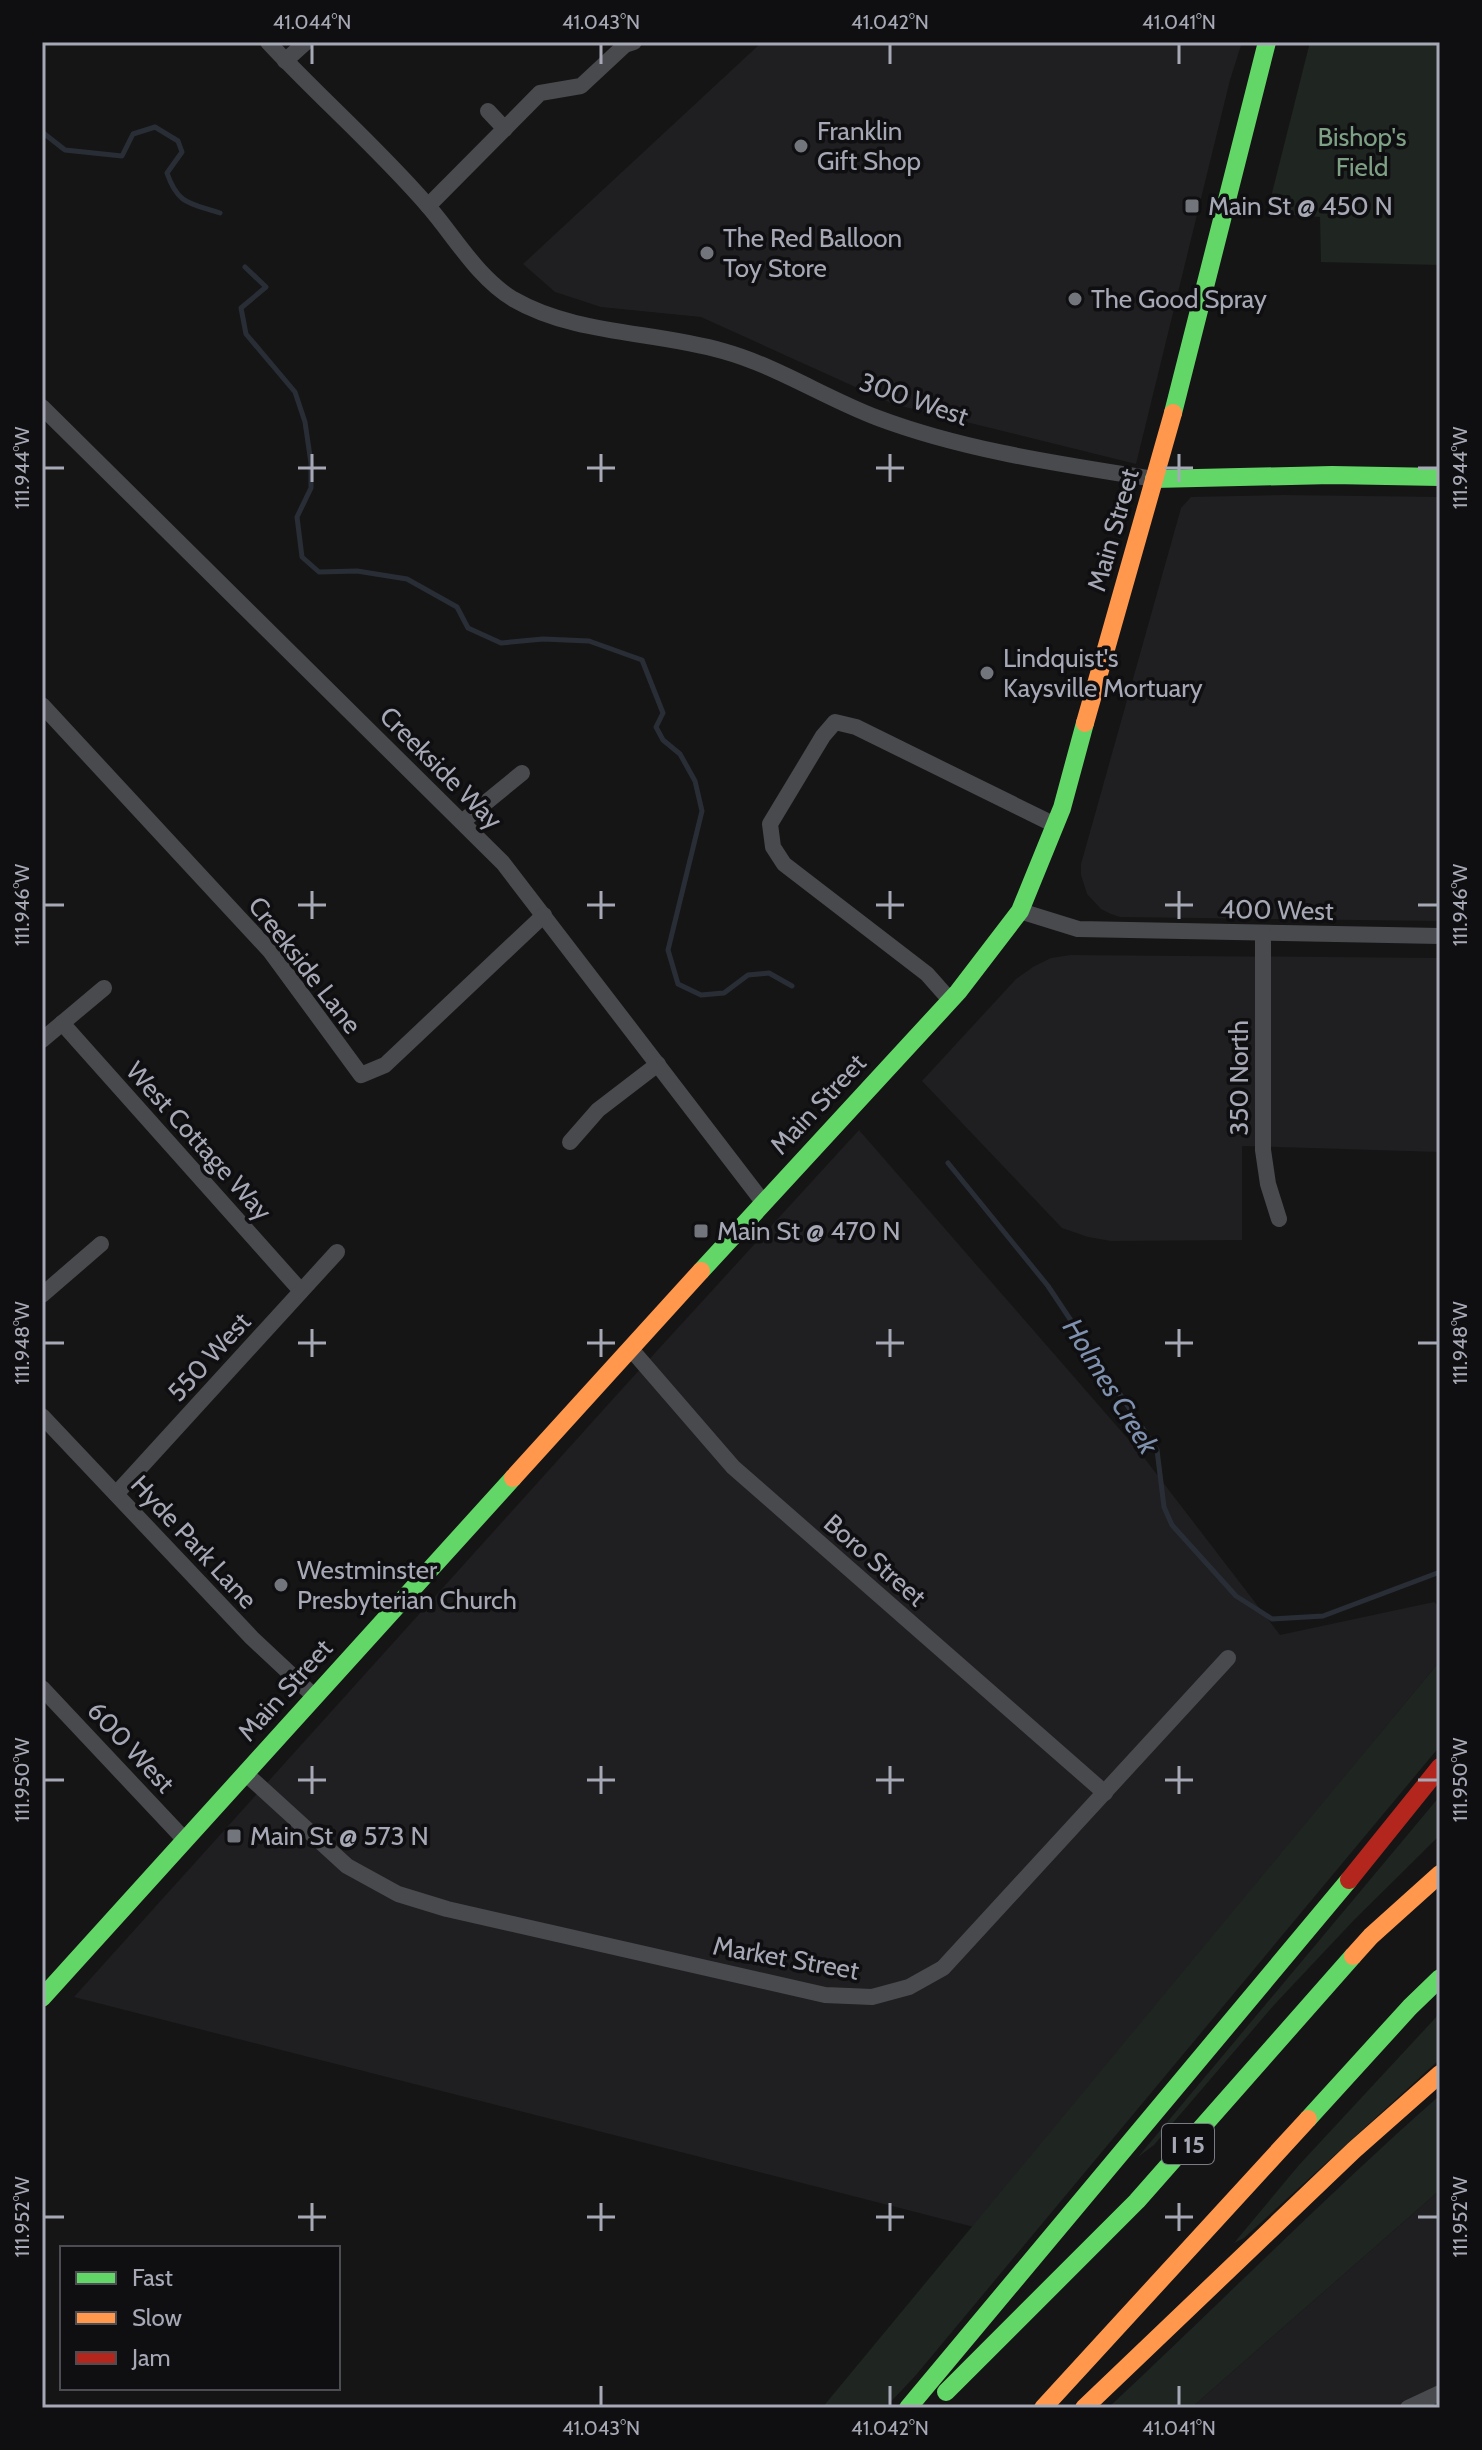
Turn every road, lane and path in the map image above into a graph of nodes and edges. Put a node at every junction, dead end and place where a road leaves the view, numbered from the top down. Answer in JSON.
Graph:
{"nodes":[{"id":1,"x":268,"y":42,"type":"edge"},
{"id":2,"x":306,"y":42,"type":"edge"},
{"id":3,"x":1267,"y":42,"type":"edge"},
{"id":4,"x":629,"y":43,"type":"edge"},
{"id":5,"x":285,"y":61,"type":"junction"},
{"id":6,"x":488,"y":111,"type":"dead end"},
{"id":7,"x":505,"y":129,"type":"junction"},
{"id":8,"x":428,"y":206,"type":"junction"},
{"id":9,"x":42,"y":407,"type":"edge"},
{"id":10,"x":1440,"y":477,"type":"edge"},
{"id":11,"x":1154,"y":479,"type":"junction"},
{"id":12,"x":42,"y":705,"type":"edge"},
{"id":13,"x":522,"y":773,"type":"dead end"},
{"id":14,"x":462,"y":822,"type":"junction"},
{"id":15,"x":1055,"y":825,"type":"junction"},
{"id":16,"x":1020,"y":911,"type":"junction"},
{"id":17,"x":544,"y":915,"type":"junction"},
{"id":18,"x":1263,"y":934,"type":"junction"},
{"id":19,"x":1440,"y":936,"type":"edge"},
{"id":20,"x":104,"y":988,"type":"dead end"},
{"id":21,"x":950,"y":1000,"type":"junction"},
{"id":22,"x":62,"y":1023,"type":"junction"},
{"id":23,"x":42,"y":1040,"type":"edge"},
{"id":24,"x":658,"y":1064,"type":"junction"},
{"id":25,"x":570,"y":1142,"type":"dead end"},
{"id":26,"x":763,"y":1202,"type":"junction"},
{"id":27,"x":1279,"y":1219,"type":"dead end"},
{"id":28,"x":101,"y":1244,"type":"dead end"},
{"id":29,"x":337,"y":1252,"type":"dead end"},
{"id":30,"x":301,"y":1291,"type":"junction"},
{"id":31,"x":42,"y":1295,"type":"edge"},
{"id":32,"x":630,"y":1348,"type":"junction"},
{"id":33,"x":42,"y":1416,"type":"edge"},
{"id":34,"x":116,"y":1494,"type":"junction"},
{"id":35,"x":1228,"y":1658,"type":"dead end"},
{"id":36,"x":42,"y":1688,"type":"edge"},
{"id":37,"x":315,"y":1697,"type":"junction"},
{"id":38,"x":1440,"y":1767,"type":"edge"},
{"id":39,"x":245,"y":1773,"type":"junction"},
{"id":40,"x":1105,"y":1793,"type":"junction"},
{"id":41,"x":184,"y":1839,"type":"junction"},
{"id":42,"x":1440,"y":1874,"type":"edge"},
{"id":43,"x":1440,"y":1978,"type":"edge"},
{"id":44,"x":42,"y":1998,"type":"edge"},
{"id":45,"x":1440,"y":2074,"type":"edge"},
{"id":46,"x":1440,"y":2393,"type":"edge"},
{"id":47,"x":908,"y":2408,"type":"edge"},
{"id":48,"x":930,"y":2408,"type":"edge"},
{"id":49,"x":1043,"y":2408,"type":"edge"},
{"id":50,"x":1084,"y":2408,"type":"edge"},
{"id":51,"x":1408,"y":2408,"type":"edge"}],
"edges":[{"from":1,"to":5,"type":"street","name":"300 West"},
{"from":2,"to":5,"type":"street"},
{"from":3,"to":11,"type":"main road","name":"Main Street"},
{"from":4,"to":7,"type":"street"},
{"from":5,"to":8,"type":"street","name":"300 West"},
{"from":6,"to":7,"type":"street"},
{"from":7,"to":8,"type":"street"},
{"from":8,"to":11,"type":"street","name":"300 West"},
{"from":9,"to":14,"type":"street","name":"Creekside Way"},
{"from":10,"to":11,"type":"main road","name":"300 West"},
{"from":11,"to":15,"type":"main road","name":"Main Street"},
{"from":12,"to":17,"type":"street","name":"Creekside Lane"},
{"from":13,"to":14,"type":"street"},
{"from":14,"to":17,"type":"street","name":"Creekside Way"},
{"from":15,"to":16,"type":"main road","name":"Main Street"},
{"from":15,"to":21,"type":"street"},
{"from":16,"to":18,"type":"street","name":"400 West"},
{"from":16,"to":21,"type":"main road","name":"Main Street"},
{"from":17,"to":24,"type":"street","name":"Creekside Way"},
{"from":18,"to":19,"type":"street","name":"400 West"},
{"from":18,"to":27,"type":"street","name":"350 North"},
{"from":20,"to":22,"type":"street"},
{"from":21,"to":26,"type":"main road","name":"Main Street"},
{"from":22,"to":23,"type":"street"},
{"from":22,"to":30,"type":"street","name":"West Cottage Way"},
{"from":24,"to":25,"type":"street"},
{"from":24,"to":26,"type":"street","name":"Creekside Way"},
{"from":26,"to":32,"type":"main road","name":"Main Street"},
{"from":28,"to":31,"type":"street"},
{"from":29,"to":30,"type":"street","name":"550 West"},
{"from":30,"to":34,"type":"street","name":"550 West"},
{"from":32,"to":37,"type":"main road","name":"Main Street"},
{"from":32,"to":40,"type":"street","name":"Boro Street"},
{"from":33,"to":34,"type":"street","name":"Hyde Park Lane"},
{"from":34,"to":37,"type":"street","name":"Hyde Park Lane"},
{"from":35,"to":40,"type":"street","name":"Market Street"},
{"from":36,"to":41,"type":"street","name":"600 West"},
{"from":37,"to":39,"type":"main road","name":"Main Street"},
{"from":38,"to":47,"type":"main road"},
{"from":39,"to":40,"type":"street","name":"Market Street"},
{"from":39,"to":41,"type":"main road","name":"Main Street"},
{"from":41,"to":44,"type":"main road","name":"Main Street"},
{"from":42,"to":48,"type":"main road","number":"I 15"},
{"from":43,"to":49,"type":"main road"},
{"from":45,"to":50,"type":"main road"},
{"from":46,"to":51,"type":"street"}]}
